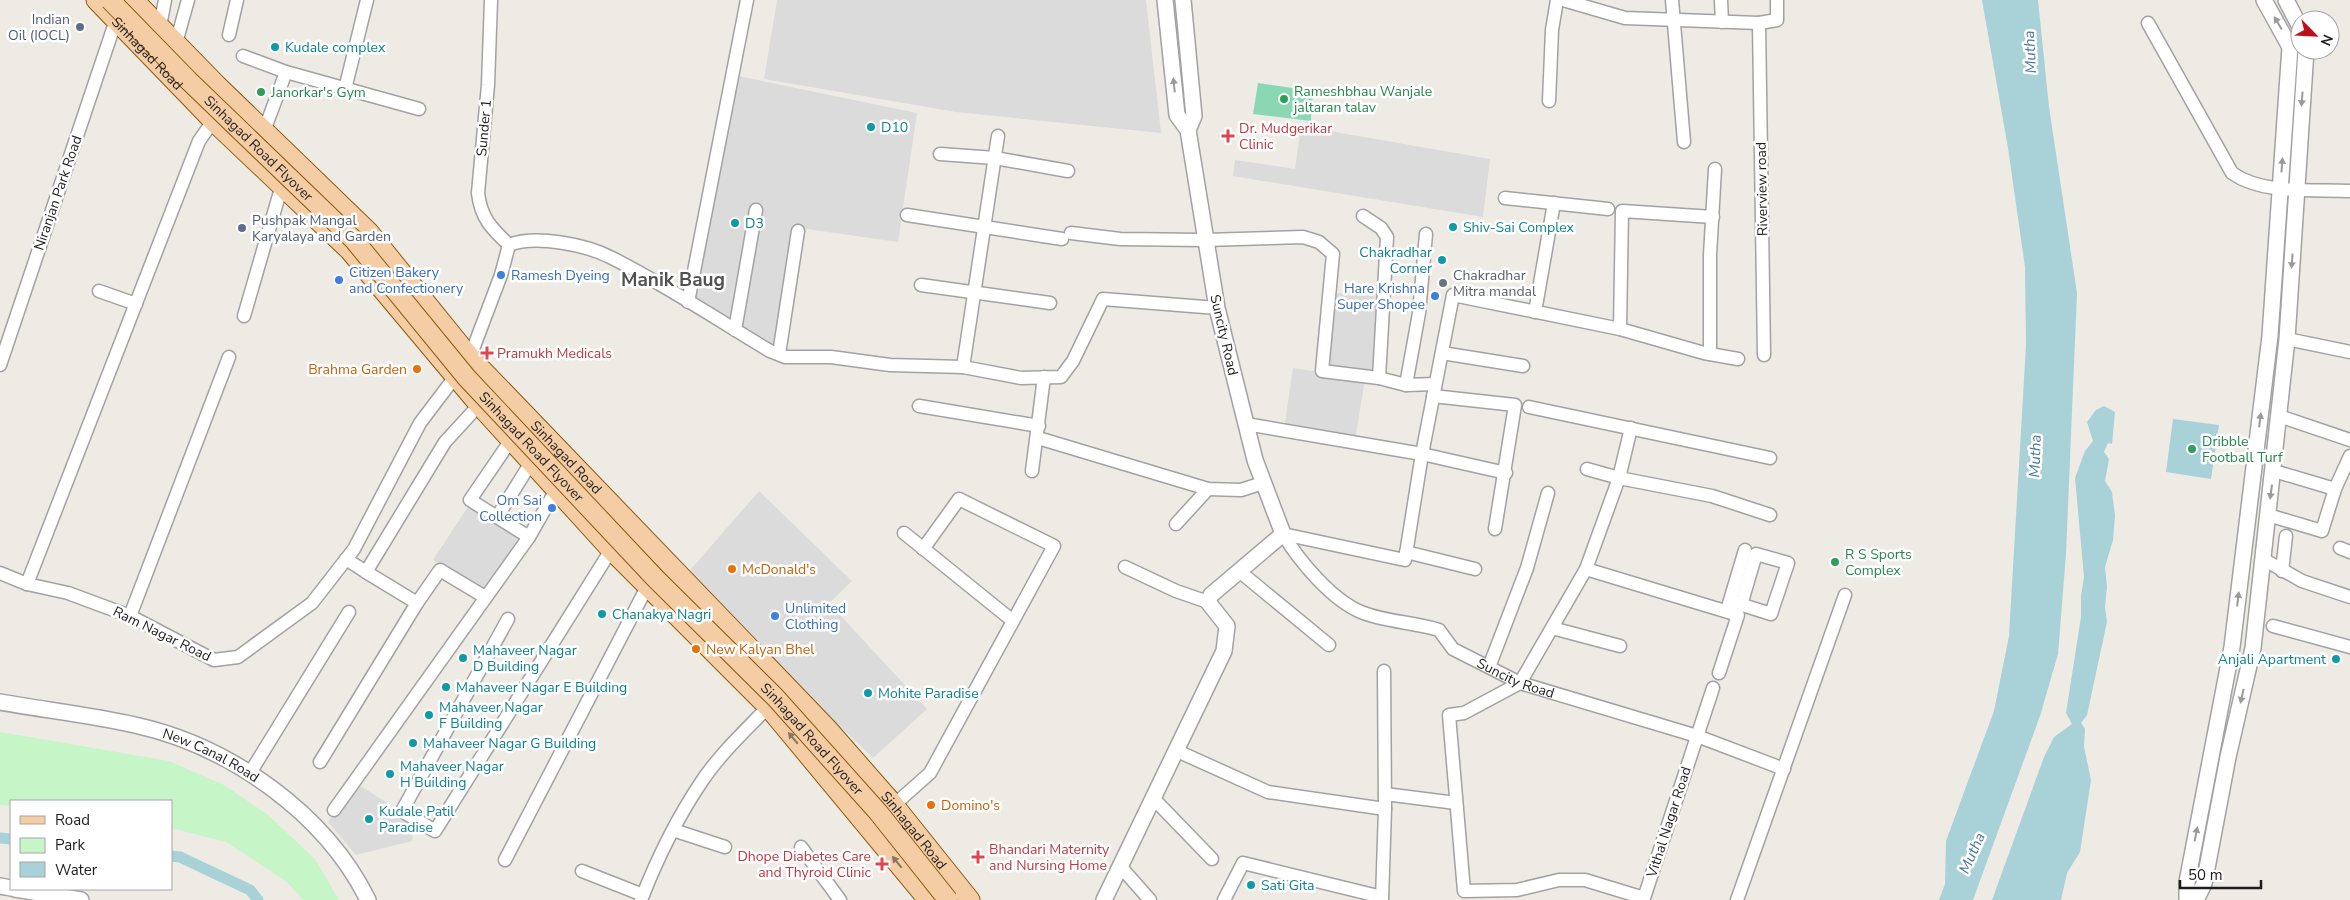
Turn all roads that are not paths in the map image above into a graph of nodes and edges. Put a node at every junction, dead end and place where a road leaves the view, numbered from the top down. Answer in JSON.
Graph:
{"nodes":[{"id":1,"x":96,"y":0,"type":"edge"},
{"id":2,"x":110,"y":0,"type":"edge"},
{"id":3,"x":121,"y":0,"type":"edge"},
{"id":4,"x":134,"y":0,"type":"edge"},
{"id":5,"x":165,"y":0,"type":"edge"},
{"id":6,"x":188,"y":0,"type":"edge"},
{"id":7,"x":237,"y":0,"type":"edge"},
{"id":8,"x":367,"y":0,"type":"edge"},
{"id":9,"x":491,"y":0,"type":"edge"},
{"id":10,"x":747,"y":0,"type":"edge"},
{"id":11,"x":1165,"y":0,"type":"edge"},
{"id":12,"x":1183,"y":0,"type":"edge"},
{"id":13,"x":1557,"y":0,"type":"edge"},
{"id":14,"x":1563,"y":0,"type":"edge"},
{"id":15,"x":1672,"y":0,"type":"edge"},
{"id":16,"x":1721,"y":0,"type":"edge"},
{"id":17,"x":1776,"y":0,"type":"edge"},
{"id":18,"x":2264,"y":0,"type":"edge"},
{"id":19,"x":116,"y":20,"type":"junction"},
{"id":20,"x":1673,"y":21,"type":"junction"},
{"id":21,"x":1722,"y":22,"type":"junction"},
{"id":22,"x":1758,"y":23,"type":"junction"},
{"id":23,"x":2148,"y":23,"type":"dead end"},
{"id":24,"x":160,"y":26,"type":"junction"},
{"id":25,"x":229,"y":35,"type":"dead end"},
{"id":26,"x":176,"y":43,"type":"junction"},
{"id":27,"x":140,"y":44,"type":"junction"},
{"id":28,"x":244,"y":56,"type":"dead end"},
{"id":29,"x":2305,"y":60,"type":"edge"},
{"id":30,"x":286,"y":72,"type":"junction"},
{"id":31,"x":345,"y":89,"type":"junction"},
{"id":32,"x":1549,"y":101,"type":"dead end"},
{"id":33,"x":419,"y":109,"type":"dead end"},
{"id":34,"x":213,"y":121,"type":"junction"},
{"id":35,"x":1188,"y":130,"type":"junction"},
{"id":36,"x":264,"y":131,"type":"junction"},
{"id":37,"x":998,"y":136,"type":"dead end"},
{"id":38,"x":1684,"y":142,"type":"dead end"},
{"id":39,"x":940,"y":154,"type":"dead end"},
{"id":40,"x":995,"y":158,"type":"junction"},
{"id":41,"x":1715,"y":169,"type":"dead end"},
{"id":42,"x":1068,"y":171,"type":"dead end"},
{"id":43,"x":282,"y":185,"type":"junction"},
{"id":44,"x":2280,"y":187,"type":"junction"},
{"id":45,"x":2297,"y":188,"type":"junction"},
{"id":46,"x":2350,"y":191,"type":"edge"},
{"id":47,"x":1505,"y":198,"type":"dead end"},
{"id":48,"x":1554,"y":203,"type":"junction"},
{"id":49,"x":1608,"y":209,"type":"dead end"},
{"id":50,"x":756,"y":210,"type":"dead end"},
{"id":51,"x":907,"y":215,"type":"dead end"},
{"id":52,"x":1364,"y":216,"type":"dead end"},
{"id":53,"x":1713,"y":217,"type":"junction"},
{"id":54,"x":984,"y":227,"type":"junction"},
{"id":55,"x":798,"y":231,"type":"dead end"},
{"id":56,"x":1426,"y":234,"type":"dead end"},
{"id":57,"x":1205,"y":240,"type":"junction"},
{"id":58,"x":509,"y":245,"type":"junction"},
{"id":59,"x":921,"y":285,"type":"dead end"},
{"id":60,"x":99,"y":291,"type":"dead end"},
{"id":61,"x":975,"y":292,"type":"junction"},
{"id":62,"x":688,"y":302,"type":"junction"},
{"id":63,"x":1050,"y":303,"type":"dead end"},
{"id":64,"x":136,"y":304,"type":"junction"},
{"id":65,"x":1216,"y":308,"type":"junction"},
{"id":66,"x":1535,"y":312,"type":"junction"},
{"id":67,"x":244,"y":316,"type":"dead end"},
{"id":68,"x":1620,"y":329,"type":"junction"},
{"id":69,"x":735,"y":330,"type":"junction"},
{"id":70,"x":2287,"y":339,"type":"junction"},
{"id":71,"x":2350,"y":352,"type":"edge"},
{"id":72,"x":1442,"y":353,"type":"junction"},
{"id":73,"x":779,"y":354,"type":"junction"},
{"id":74,"x":1710,"y":354,"type":"junction"},
{"id":75,"x":1764,"y":355,"type":"dead end"},
{"id":76,"x":229,"y":357,"type":"dead end"},
{"id":77,"x":470,"y":357,"type":"junction"},
{"id":78,"x":1738,"y":359,"type":"dead end"},
{"id":79,"x":0,"y":366,"type":"edge"},
{"id":80,"x":1523,"y":366,"type":"dead end"},
{"id":81,"x":963,"y":367,"type":"junction"},
{"id":82,"x":454,"y":376,"type":"junction"},
{"id":83,"x":1044,"y":377,"type":"junction"},
{"id":84,"x":1379,"y":378,"type":"junction"},
{"id":85,"x":1406,"y":385,"type":"junction"},
{"id":86,"x":1434,"y":390,"type":"junction"},
{"id":87,"x":479,"y":405,"type":"junction"},
{"id":88,"x":919,"y":406,"type":"dead end"},
{"id":89,"x":1529,"y":408,"type":"dead end"},
{"id":90,"x":2279,"y":416,"type":"junction"},
{"id":91,"x":1246,"y":424,"type":"junction"},
{"id":92,"x":1631,"y":428,"type":"junction"},
{"id":93,"x":1039,"y":432,"type":"junction"},
{"id":94,"x":511,"y":440,"type":"junction"},
{"id":95,"x":2350,"y":440,"type":"edge"},
{"id":96,"x":1422,"y":454,"type":"junction"},
{"id":97,"x":2350,"y":456,"type":"edge"},
{"id":98,"x":1770,"y":458,"type":"dead end"},
{"id":99,"x":532,"y":461,"type":"junction"},
{"id":100,"x":1587,"y":469,"type":"dead end"},
{"id":101,"x":1032,"y":471,"type":"dead end"},
{"id":102,"x":2274,"y":471,"type":"junction"},
{"id":103,"x":1506,"y":472,"type":"junction"},
{"id":104,"x":1619,"y":478,"type":"junction"},
{"id":105,"x":1263,"y":483,"type":"junction"},
{"id":106,"x":1208,"y":489,"type":"junction"},
{"id":107,"x":556,"y":490,"type":"junction"},
{"id":108,"x":2334,"y":490,"type":"junction"},
{"id":109,"x":1548,"y":493,"type":"dead end"},
{"id":110,"x":1770,"y":514,"type":"dead end"},
{"id":111,"x":2268,"y":515,"type":"junction"},
{"id":112,"x":497,"y":517,"type":"junction"},
{"id":113,"x":1176,"y":524,"type":"dead end"},
{"id":114,"x":1495,"y":529,"type":"dead end"},
{"id":115,"x":904,"y":533,"type":"dead end"},
{"id":116,"x":1283,"y":534,"type":"junction"},
{"id":117,"x":2286,"y":536,"type":"dead end"},
{"id":118,"x":528,"y":537,"type":"junction"},
{"id":119,"x":923,"y":549,"type":"junction"},
{"id":120,"x":611,"y":550,"type":"junction"},
{"id":121,"x":1406,"y":552,"type":"junction"},
{"id":122,"x":346,"y":559,"type":"junction"},
{"id":123,"x":2263,"y":559,"type":"junction"},
{"id":124,"x":1125,"y":567,"type":"dead end"},
{"id":125,"x":1475,"y":569,"type":"dead end"},
{"id":126,"x":1586,"y":569,"type":"junction"},
{"id":127,"x":1239,"y":571,"type":"junction"},
{"id":128,"x":2282,"y":571,"type":"junction"},
{"id":129,"x":366,"y":572,"type":"junction"},
{"id":130,"x":0,"y":573,"type":"edge"},
{"id":131,"x":27,"y":584,"type":"junction"},
{"id":132,"x":648,"y":587,"type":"junction"},
{"id":133,"x":1845,"y":595,"type":"dead end"},
{"id":134,"x":485,"y":596,"type":"junction"},
{"id":135,"x":2350,"y":597,"type":"edge"},
{"id":136,"x":1208,"y":602,"type":"junction"},
{"id":137,"x":416,"y":604,"type":"junction"},
{"id":138,"x":1733,"y":606,"type":"junction"},
{"id":139,"x":349,"y":612,"type":"dead end"},
{"id":140,"x":130,"y":616,"type":"junction"},
{"id":141,"x":508,"y":619,"type":"dead end"},
{"id":142,"x":1013,"y":621,"type":"junction"},
{"id":143,"x":2273,"y":626,"type":"dead end"},
{"id":144,"x":1552,"y":628,"type":"junction"},
{"id":145,"x":1329,"y":645,"type":"dead end"},
{"id":146,"x":1620,"y":646,"type":"dead end"},
{"id":147,"x":2350,"y":647,"type":"edge"},
{"id":148,"x":1489,"y":667,"type":"junction"},
{"id":149,"x":1384,"y":672,"type":"dead end"},
{"id":150,"x":1719,"y":673,"type":"dead end"},
{"id":151,"x":1520,"y":684,"type":"junction"},
{"id":152,"x":1713,"y":688,"type":"dead end"},
{"id":153,"x":0,"y":702,"type":"edge"},
{"id":154,"x":768,"y":707,"type":"junction"},
{"id":155,"x":1697,"y":736,"type":"junction"},
{"id":156,"x":1175,"y":750,"type":"junction"},
{"id":157,"x":320,"y":762,"type":"dead end"},
{"id":158,"x":1784,"y":769,"type":"junction"},
{"id":159,"x":250,"y":773,"type":"junction"},
{"id":160,"x":1385,"y":794,"type":"junction"},
{"id":161,"x":1153,"y":798,"type":"junction"},
{"id":162,"x":1456,"y":803,"type":"junction"},
{"id":163,"x":894,"y":805,"type":"junction"},
{"id":164,"x":1385,"y":809,"type":"junction"},
{"id":165,"x":334,"y":810,"type":"dead end"},
{"id":166,"x":673,"y":830,"type":"junction"},
{"id":167,"x":800,"y":846,"type":"dead end"},
{"id":168,"x":725,"y":847,"type":"dead end"},
{"id":169,"x":505,"y":860,"type":"dead end"},
{"id":170,"x":1212,"y":860,"type":"dead end"},
{"id":171,"x":1120,"y":866,"type":"junction"},
{"id":172,"x":582,"y":871,"type":"dead end"},
{"id":173,"x":21,"y":890,"type":"edge"},
{"id":174,"x":642,"y":897,"type":"edge"},
{"id":175,"x":51,"y":898,"type":"edge"},
{"id":176,"x":1382,"y":899,"type":"edge"},
{"id":177,"x":81,"y":900,"type":"edge"},
{"id":178,"x":368,"y":900,"type":"edge"},
{"id":179,"x":840,"y":900,"type":"edge"},
{"id":180,"x":928,"y":900,"type":"edge"},
{"id":181,"x":948,"y":900,"type":"edge"},
{"id":182,"x":955,"y":900,"type":"edge"},
{"id":183,"x":970,"y":900,"type":"edge"},
{"id":184,"x":1104,"y":900,"type":"edge"},
{"id":185,"x":1150,"y":900,"type":"edge"},
{"id":186,"x":1224,"y":900,"type":"edge"},
{"id":187,"x":1737,"y":900,"type":"edge"},
{"id":188,"x":2187,"y":900,"type":"edge"},
{"id":189,"x":2196,"y":900,"type":"edge"}],
"edges":[{"from":1,"to":19,"type":"main road","name":"Sinhagad Road"},
{"from":2,"to":181,"type":"main road","name":"Sinhagad Road Flyover","bridge":true},
{"from":3,"to":182,"type":"main road","name":"Sinhagad Road Flyover"},
{"from":4,"to":24,"type":"main road","name":"Sinhagad Road"},
{"from":5,"to":24,"type":"street"},
{"from":6,"to":26,"type":"street"},
{"from":7,"to":25,"type":"street"},
{"from":8,"to":31,"type":"street"},
{"from":9,"to":58,"type":"street","name":"Sunder 1"},
{"from":10,"to":62,"type":"street"},
{"from":35,"to":11,"type":"street","name":"Suncity Road","one_way":true},
{"from":12,"to":35,"type":"street","name":"Suncity Road"},
{"from":13,"to":32,"type":"street"},
{"from":14,"to":20,"type":"street"},
{"from":15,"to":20,"type":"street"},
{"from":16,"to":21,"type":"street"},
{"from":17,"to":22,"type":"street"},
{"from":44,"to":18,"type":"street","one_way":true},
{"from":19,"to":27,"type":"main road","name":"Sinhagad Road"},
{"from":19,"to":79,"type":"street","name":"Niranjan Park Road"},
{"from":20,"to":21,"type":"street"},
{"from":20,"to":38,"type":"street"},
{"from":21,"to":22,"type":"street"},
{"from":22,"to":75,"type":"street","name":"Riverview road"},
{"from":23,"to":44,"type":"street"},
{"from":24,"to":26,"type":"main road","name":"Sinhagad Road"},
{"from":24,"to":27,"type":"main road"},
{"from":26,"to":36,"type":"main road","name":"Sinhagad Road"},
{"from":27,"to":34,"type":"main road","name":"Sinhagad Road"},
{"from":28,"to":30,"type":"street"},
{"from":29,"to":45,"type":"street","one_way":true},
{"from":30,"to":31,"type":"street"},
{"from":30,"to":36,"type":"street"},
{"from":31,"to":33,"type":"street"},
{"from":34,"to":43,"type":"main road","name":"Sinhagad Road"},
{"from":34,"to":64,"type":"street"},
{"from":35,"to":57,"type":"street","name":"Suncity Road"},
{"from":36,"to":77,"type":"main road","name":"Sinhagad Road"},
{"from":37,"to":40,"type":"street"},
{"from":39,"to":40,"type":"street"},
{"from":40,"to":42,"type":"street"},
{"from":40,"to":54,"type":"street"},
{"from":41,"to":53,"type":"street"},
{"from":43,"to":67,"type":"street"},
{"from":43,"to":82,"type":"main road","name":"Sinhagad Road"},
{"from":44,"to":45,"type":"street"},
{"from":188,"to":44,"type":"street","one_way":true},
{"from":45,"to":46,"type":"street"},
{"from":45,"to":70,"type":"street","one_way":true},
{"from":47,"to":48,"type":"street"},
{"from":48,"to":49,"type":"street"},
{"from":48,"to":66,"type":"street"},
{"from":50,"to":69,"type":"street"},
{"from":51,"to":54,"type":"street"},
{"from":52,"to":84,"type":"street"},
{"from":53,"to":68,"type":"street"},
{"from":53,"to":74,"type":"street"},
{"from":54,"to":57,"type":"street"},
{"from":54,"to":61,"type":"street"},
{"from":55,"to":73,"type":"street"},
{"from":56,"to":85,"type":"street"},
{"from":57,"to":65,"type":"street","name":"Suncity Road"},
{"from":57,"to":84,"type":"street"},
{"from":58,"to":62,"type":"street"},
{"from":58,"to":77,"type":"street","name":"Ram Nagar Road"},
{"from":59,"to":61,"type":"street"},
{"from":60,"to":64,"type":"street"},
{"from":61,"to":63,"type":"street"},
{"from":61,"to":81,"type":"street"},
{"from":62,"to":69,"type":"street"},
{"from":64,"to":131,"type":"street"},
{"from":65,"to":83,"type":"street"},
{"from":65,"to":91,"type":"street","name":"Suncity Road"},
{"from":66,"to":68,"type":"street"},
{"from":66,"to":72,"type":"street"},
{"from":68,"to":74,"type":"street"},
{"from":69,"to":73,"type":"street"},
{"from":70,"to":71,"type":"street"},
{"from":70,"to":90,"type":"street"},
{"from":72,"to":80,"type":"street"},
{"from":72,"to":86,"type":"street"},
{"from":73,"to":81,"type":"street"},
{"from":74,"to":78,"type":"street"},
{"from":76,"to":140,"type":"street"},
{"from":77,"to":82,"type":"street","name":"Ram Nagar Road"},
{"from":77,"to":163,"type":"main road","name":"Sinhagad Road"},
{"from":81,"to":83,"type":"street"},
{"from":82,"to":87,"type":"main road","name":"Sinhagad Road"},
{"from":82,"to":122,"type":"street","name":"Ram Nagar Road"},
{"from":83,"to":93,"type":"street"},
{"from":84,"to":85,"type":"street"},
{"from":85,"to":86,"type":"street"},
{"from":86,"to":96,"type":"street"},
{"from":86,"to":103,"type":"street"},
{"from":87,"to":94,"type":"main road","name":"Sinhagad Road"},
{"from":87,"to":129,"type":"street"},
{"from":88,"to":93,"type":"street"},
{"from":89,"to":92,"type":"street"},
{"from":90,"to":95,"type":"street"},
{"from":90,"to":102,"type":"street"},
{"from":91,"to":96,"type":"street"},
{"from":91,"to":105,"type":"street","name":"Suncity Road"},
{"from":92,"to":98,"type":"street"},
{"from":92,"to":104,"type":"street"},
{"from":93,"to":101,"type":"street"},
{"from":93,"to":106,"type":"street"},
{"from":94,"to":99,"type":"main road","name":"Sinhagad Road"},
{"from":94,"to":112,"type":"street"},
{"from":96,"to":103,"type":"street"},
{"from":96,"to":121,"type":"street"},
{"from":97,"to":108,"type":"street"},
{"from":99,"to":107,"type":"main road","name":"Sinhagad Road"},
{"from":99,"to":112,"type":"street"},
{"from":100,"to":104,"type":"street"},
{"from":102,"to":108,"type":"street"},
{"from":102,"to":111,"type":"street","one_way":true},
{"from":103,"to":114,"type":"street"},
{"from":104,"to":110,"type":"street"},
{"from":104,"to":126,"type":"street"},
{"from":105,"to":106,"type":"street"},
{"from":105,"to":116,"type":"street","name":"Suncity Road"},
{"from":106,"to":113,"type":"street"},
{"from":107,"to":118,"type":"street"},
{"from":107,"to":120,"type":"main road","name":"Sinhagad Road"},
{"from":108,"to":111,"type":"street"},
{"from":109,"to":148,"type":"street"},
{"from":111,"to":123,"type":"street"},
{"from":112,"to":118,"type":"street"},
{"from":115,"to":119,"type":"street"},
{"from":116,"to":121,"type":"street"},
{"from":116,"to":127,"type":"street"},
{"from":116,"to":148,"type":"street","name":"Suncity Road"},
{"from":117,"to":128,"type":"street"},
{"from":118,"to":134,"type":"street"},
{"from":119,"to":142,"type":"street"},
{"from":119,"to":142,"type":"street"},
{"from":120,"to":132,"type":"main road","name":"Sinhagad Road"},
{"from":120,"to":141,"type":"street"},
{"from":121,"to":125,"type":"street"},
{"from":122,"to":129,"type":"street"},
{"from":122,"to":140,"type":"street","name":"Ram Nagar Road"},
{"from":123,"to":128,"type":"street"},
{"from":123,"to":189,"type":"street","one_way":true},
{"from":124,"to":136,"type":"street"},
{"from":126,"to":138,"type":"street"},
{"from":126,"to":144,"type":"street"},
{"from":127,"to":136,"type":"street"},
{"from":127,"to":145,"type":"street"},
{"from":128,"to":135,"type":"street"},
{"from":129,"to":137,"type":"street"},
{"from":130,"to":131,"type":"street","name":"Ram Nagar Road"},
{"from":131,"to":140,"type":"street","name":"Ram Nagar Road"},
{"from":132,"to":154,"type":"main road","name":"Sinhagad Road"},
{"from":132,"to":169,"type":"street"},
{"from":133,"to":158,"type":"street"},
{"from":134,"to":137,"type":"street"},
{"from":134,"to":165,"type":"street"},
{"from":136,"to":156,"type":"street"},
{"from":137,"to":157,"type":"street"},
{"from":138,"to":138,"type":"street"},
{"from":138,"to":150,"type":"street"},
{"from":139,"to":159,"type":"street"},
{"from":142,"to":163,"type":"street"},
{"from":143,"to":147,"type":"street"},
{"from":144,"to":146,"type":"street"},
{"from":144,"to":151,"type":"street"},
{"from":148,"to":151,"type":"street","name":"Suncity Road"},
{"from":149,"to":160,"type":"street"},
{"from":151,"to":155,"type":"street","name":"Suncity Road"},
{"from":151,"to":162,"type":"street"},
{"from":152,"to":155,"type":"street","name":"Vithal Nagar Road"},
{"from":153,"to":159,"type":"street","name":"New Canal Road"},
{"from":154,"to":166,"type":"street"},
{"from":180,"to":154,"type":"main road","name":"Sinhagad Road","one_way":true},
{"from":155,"to":158,"type":"street","name":"Suncity Road"},
{"from":155,"to":162,"type":"street","name":"Vithal Nagar Road"},
{"from":156,"to":161,"type":"street"},
{"from":156,"to":164,"type":"street"},
{"from":158,"to":187,"type":"street"},
{"from":159,"to":178,"type":"street","name":"New Canal Road"},
{"from":160,"to":162,"type":"street"},
{"from":160,"to":164,"type":"street"},
{"from":161,"to":170,"type":"street"},
{"from":161,"to":171,"type":"street"},
{"from":163,"to":183,"type":"main road","name":"Sinhagad Road"},
{"from":164,"to":176,"type":"street"},
{"from":166,"to":168,"type":"street"},
{"from":166,"to":174,"type":"street"},
{"from":167,"to":179,"type":"street"},
{"from":171,"to":184,"type":"street"},
{"from":171,"to":185,"type":"street"},
{"from":172,"to":174,"type":"street"},
{"from":173,"to":175,"type":"street"},
{"from":175,"to":177,"type":"street"},
{"from":176,"to":186,"type":"street"}]}
